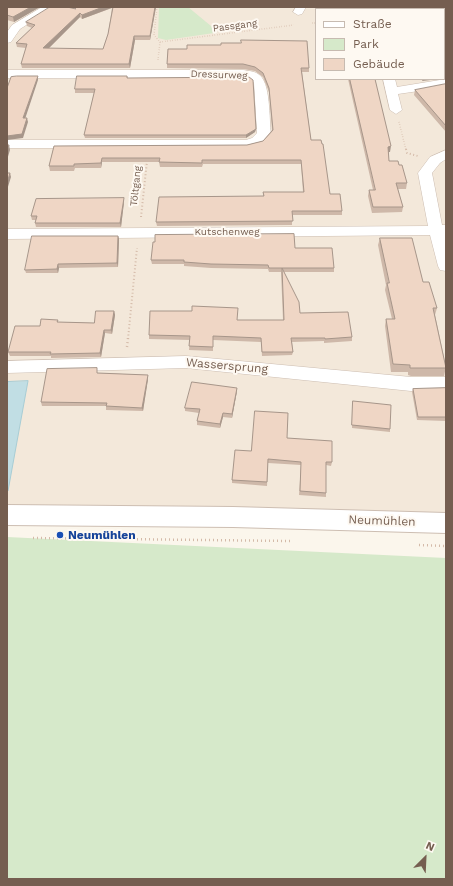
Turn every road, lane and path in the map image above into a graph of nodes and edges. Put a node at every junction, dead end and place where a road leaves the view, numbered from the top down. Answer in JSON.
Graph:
{"nodes":[{"id":1,"x":50,"y":7,"type":"edge"},
{"id":2,"x":157,"y":7,"type":"edge"},
{"id":3,"x":300,"y":9,"type":"edge"},
{"id":4,"x":315,"y":23,"type":"edge"},
{"id":5,"x":296,"y":25,"type":"dead end"},
{"id":6,"x":12,"y":27,"type":"edge"},
{"id":7,"x":7,"y":40,"type":"edge"},
{"id":8,"x":160,"y":42,"type":"junction"},
{"id":9,"x":156,"y":73,"type":"junction"},
{"id":10,"x":7,"y":74,"type":"edge"},
{"id":11,"x":446,"y":83,"type":"edge"},
{"id":12,"x":391,"y":85,"type":"edge"},
{"id":13,"x":396,"y":110,"type":"joint"},
{"id":14,"x":7,"y":144,"type":"edge"},
{"id":15,"x":149,"y":144,"type":"junction"},
{"id":16,"x":441,"y":157,"type":"edge"},
{"id":17,"x":141,"y":218,"type":"dead end"},
{"id":18,"x":441,"y":230,"type":"edge"},
{"id":19,"x":7,"y":234,"type":"edge"},
{"id":20,"x":138,"y":240,"type":"dead end"},
{"id":21,"x":446,"y":266,"type":"edge"},
{"id":22,"x":125,"y":364,"type":"junction"},
{"id":23,"x":7,"y":367,"type":"edge"},
{"id":24,"x":446,"y":384,"type":"edge"},
{"id":25,"x":7,"y":515,"type":"edge"},
{"id":26,"x":446,"y":523,"type":"edge"},
{"id":27,"x":29,"y":538,"type":"dead end"},
{"id":28,"x":297,"y":541,"type":"dead end"},
{"id":29,"x":416,"y":545,"type":"dead end"},
{"id":30,"x":446,"y":546,"type":"edge"}],
"edges":[{"from":1,"to":6,"type":"street"},
{"from":2,"to":8,"type":"path"},
{"from":3,"to":4,"type":"path"},
{"from":5,"to":8,"type":"path","name":"Passgang"},
{"from":6,"to":7,"type":"street"},
{"from":8,"to":9,"type":"path"},
{"from":9,"to":10,"type":"street","name":"Dressurweg"},
{"from":9,"to":15,"type":"street","name":"Dressurweg"},
{"from":11,"to":12,"type":"street"},
{"from":12,"to":13,"type":"street"},
{"from":13,"to":16,"type":"path"},
{"from":14,"to":15,"type":"street","name":"Dressurweg"},
{"from":15,"to":17,"type":"path","name":"Töltgang"},
{"from":16,"to":18,"type":"street"},
{"from":18,"to":19,"type":"street","name":"Kutschenweg"},
{"from":18,"to":21,"type":"street"},
{"from":20,"to":22,"type":"path"},
{"from":22,"to":23,"type":"street","name":"Wassersprung"},
{"from":22,"to":24,"type":"street","name":"Wassersprung"},
{"from":25,"to":26,"type":"street","name":"Neumühlen"},
{"from":27,"to":28,"type":"path"},
{"from":29,"to":30,"type":"path"}]}
